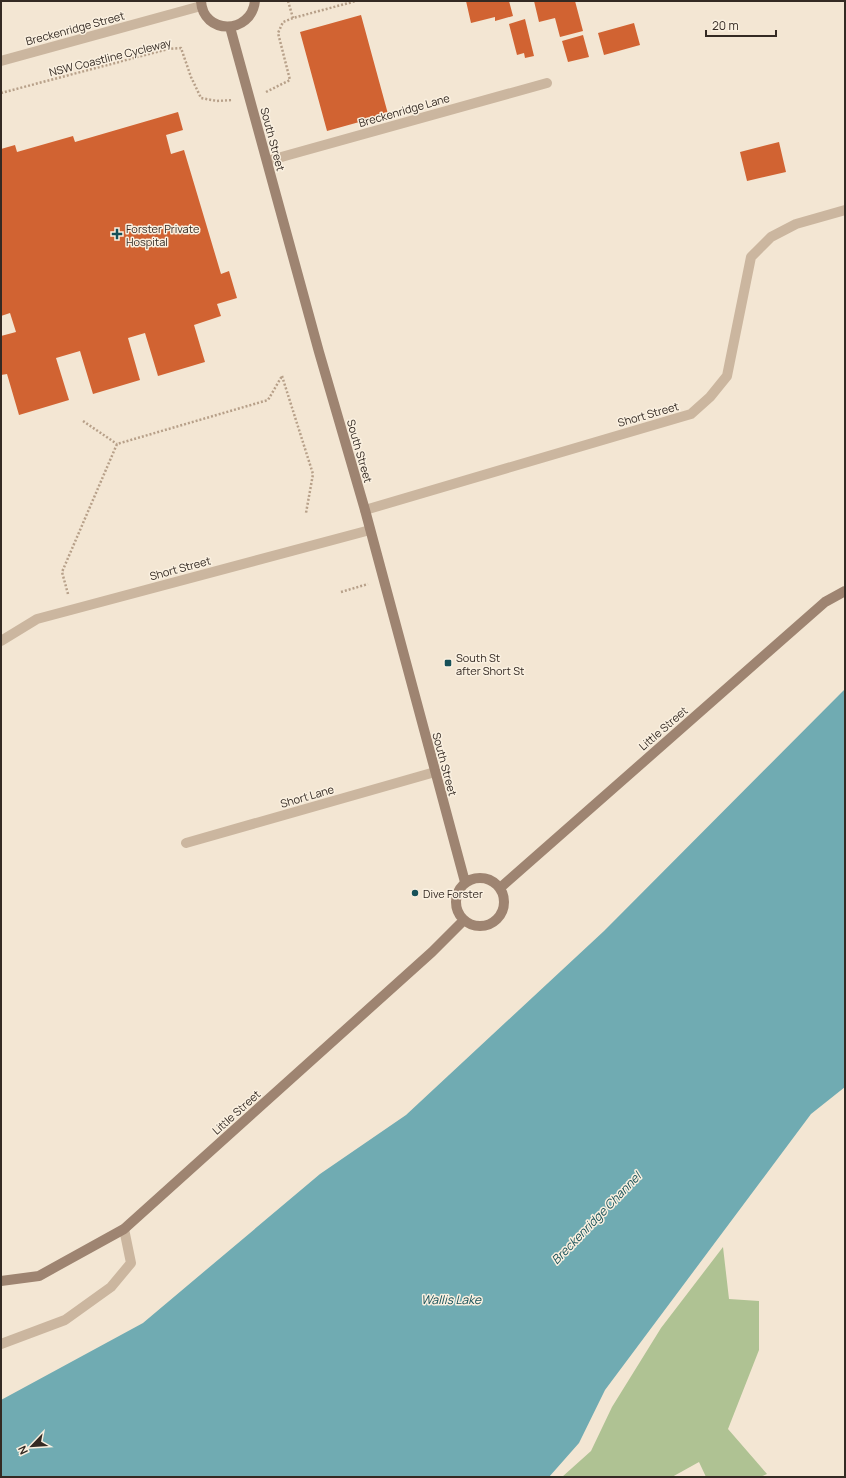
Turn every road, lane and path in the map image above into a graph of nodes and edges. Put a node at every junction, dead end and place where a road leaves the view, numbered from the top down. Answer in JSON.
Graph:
{"nodes":[{"id":1,"x":255,"y":1,"type":"edge"},
{"id":2,"x":288,"y":1,"type":"edge"},
{"id":3,"x":356,"y":1,"type":"edge"},
{"id":4,"x":201,"y":3,"type":"edge"},
{"id":5,"x":293,"y":18,"type":"junction"},
{"id":6,"x":230,"y":27,"type":"junction"},
{"id":7,"x":1,"y":61,"type":"edge"},
{"id":8,"x":547,"y":83,"type":"dead end"},
{"id":9,"x":1,"y":93,"type":"edge"},
{"id":10,"x":250,"y":100,"type":"junction"},
{"id":11,"x":267,"y":161,"type":"junction"},
{"id":12,"x":845,"y":210,"type":"edge"},
{"id":13,"x":83,"y":420,"type":"dead end"},
{"id":14,"x":116,"y":444,"type":"junction"},
{"id":15,"x":365,"y":510,"type":"junction"},
{"id":16,"x":306,"y":513,"type":"dead end"},
{"id":17,"x":370,"y":530,"type":"junction"},
{"id":18,"x":384,"y":580,"type":"junction"},
{"id":19,"x":845,"y":591,"type":"edge"},
{"id":20,"x":341,"y":592,"type":"dead end"},
{"id":21,"x":71,"y":610,"type":"junction"},
{"id":22,"x":1,"y":641,"type":"edge"},
{"id":23,"x":435,"y":772,"type":"junction"},
{"id":24,"x":186,"y":843,"type":"dead end"},
{"id":25,"x":465,"y":882,"type":"junction"},
{"id":26,"x":500,"y":888,"type":"junction"},
{"id":27,"x":464,"y":920,"type":"junction"},
{"id":28,"x":124,"y":1229,"type":"junction"},
{"id":29,"x":1,"y":1281,"type":"edge"},
{"id":30,"x":1,"y":1344,"type":"edge"}],
"edges":[{"from":1,"to":6,"type":"street"},
{"from":2,"to":5,"type":"path"},
{"from":3,"to":5,"type":"path","name":"NSW Coastline Cycleway"},
{"from":4,"to":6,"type":"street"},
{"from":4,"to":7,"type":"street","name":"Breckenridge Street"},
{"from":5,"to":10,"type":"path","name":"NSW Coastline Cycleway"},
{"from":6,"to":10,"type":"street","name":"South Street"},
{"from":8,"to":11,"type":"street","name":"Breckenridge Lane"},
{"from":9,"to":10,"type":"path","name":"NSW Coastline Cycleway"},
{"from":10,"to":11,"type":"street","name":"South Street"},
{"from":11,"to":15,"type":"street","name":"South Street"},
{"from":12,"to":15,"type":"street","name":"Short Street"},
{"from":13,"to":14,"type":"path"},
{"from":14,"to":16,"type":"path"},
{"from":14,"to":21,"type":"path"},
{"from":15,"to":17,"type":"street","name":"South Street"},
{"from":17,"to":18,"type":"street","name":"South Street"},
{"from":17,"to":21,"type":"street","name":"Short Street"},
{"from":18,"to":20,"type":"path"},
{"from":18,"to":23,"type":"street","name":"South Street"},
{"from":19,"to":26,"type":"street","name":"Little Street"},
{"from":21,"to":22,"type":"street","name":"Short Street"},
{"from":23,"to":24,"type":"street","name":"Short Lane"},
{"from":23,"to":25,"type":"street","name":"South Street"},
{"from":25,"to":26,"type":"street"},
{"from":25,"to":27,"type":"street"},
{"from":26,"to":27,"type":"street"},
{"from":27,"to":28,"type":"street","name":"Little Street"},
{"from":28,"to":29,"type":"street","name":"Little Street"},
{"from":28,"to":30,"type":"street"}]}
